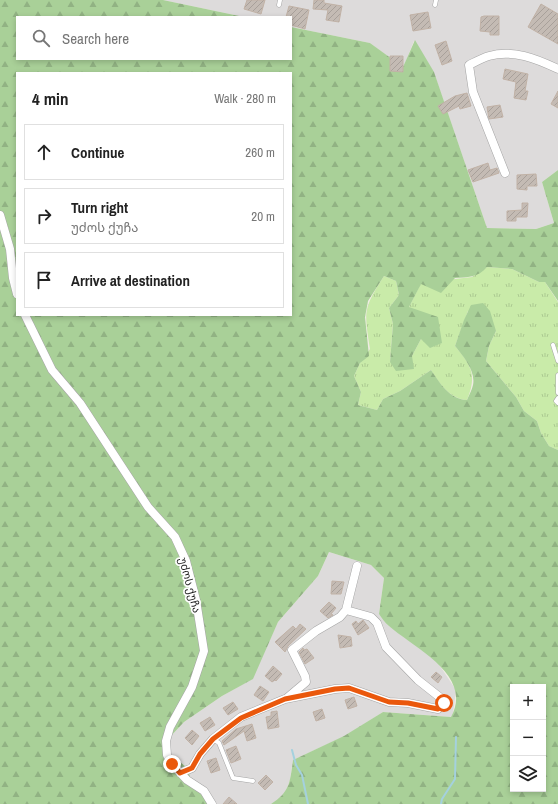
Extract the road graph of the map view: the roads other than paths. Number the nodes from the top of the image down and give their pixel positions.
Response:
1 (558, 69) edge
2 (505, 173) dead end
3 (0, 215) edge
4 (16, 290) edge
5 (25, 316) edge
6 (554, 345) dead end
7 (558, 361) edge
8 (558, 375) edge
9 (558, 393) edge
10 (558, 398) edge
11 (558, 403) edge
12 (357, 566) dead end
13 (346, 610) junction
14 (285, 699) junction
15 (213, 739) junction
16 (180, 773) junction
17 (253, 780) dead end
18 (212, 804) edge

1 - 2 street
3 - 4 street
5 - 16 street, უძოს ქუჩა
6 - 7 lane
8 - 9 lane
10 - 11 lane
12 - 13 street
13 - 14 street
13 - 14 street
14 - 15 street
15 - 16 street
15 - 17 lane
16 - 18 street, უძოს ქუჩა

